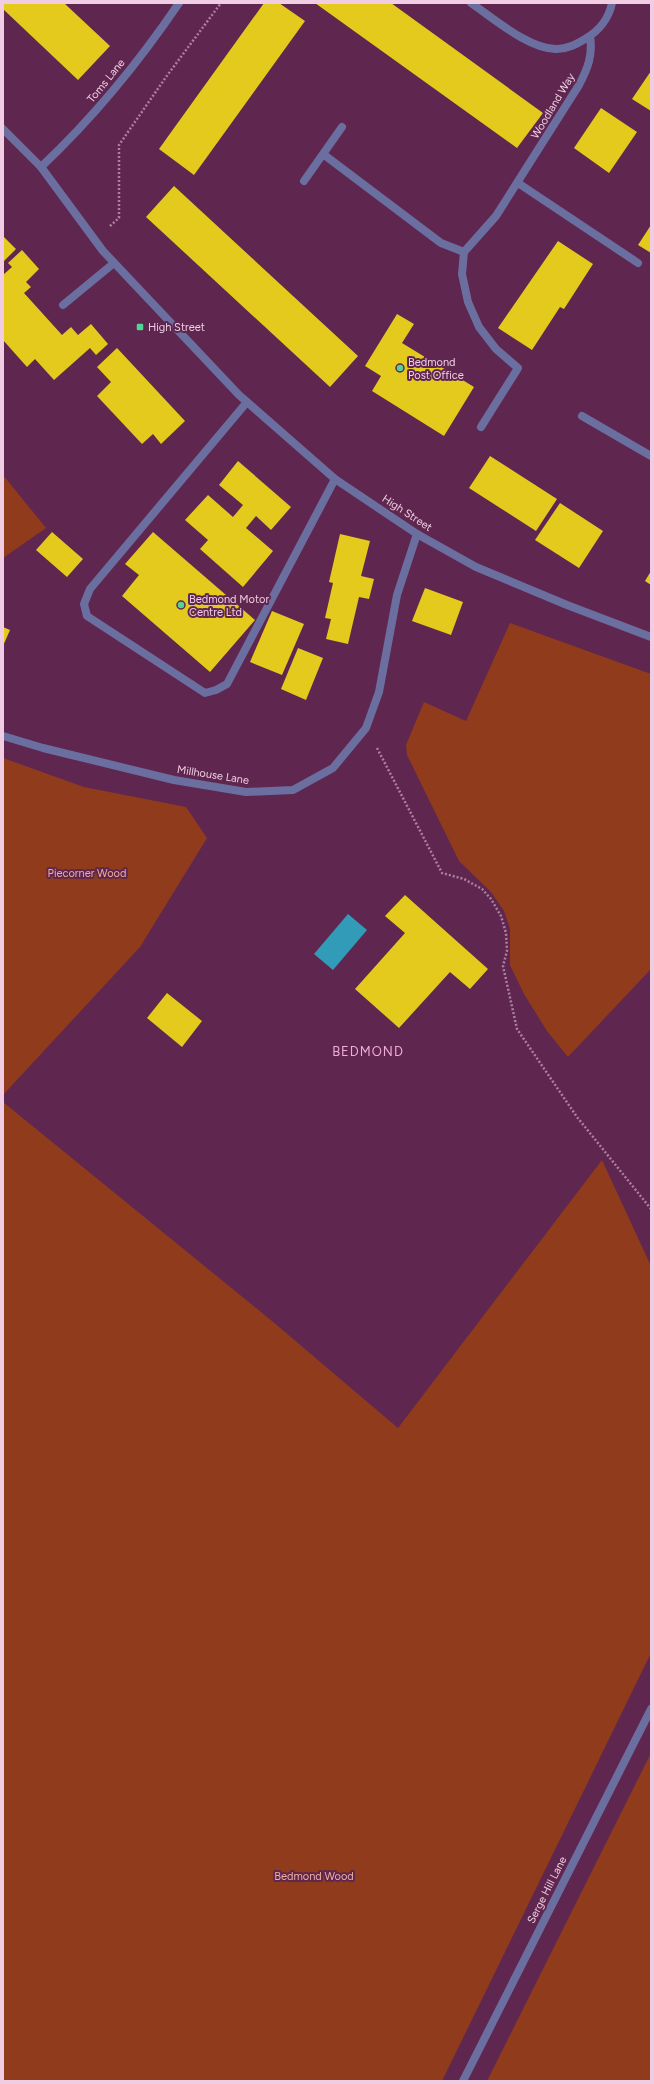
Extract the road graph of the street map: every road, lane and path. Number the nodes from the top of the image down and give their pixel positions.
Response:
1 (179, 3) edge
2 (221, 3) edge
3 (471, 3) edge
4 (612, 3) edge
5 (590, 36) junction
6 (342, 127) dead end
7 (3, 128) edge
8 (323, 154) junction
9 (42, 167) junction
10 (304, 181) dead end
11 (518, 183) junction
12 (95, 240) junction
13 (464, 252) junction
14 (114, 263) junction
15 (638, 263) dead end
16 (63, 305) dead end
17 (247, 402) junction
18 (582, 416) dead end
19 (481, 427) dead end
20 (651, 456) edge
21 (335, 479) junction
22 (417, 534) junction
23 (651, 636) edge
24 (366, 728) junction
25 (3, 736) edge
26 (651, 1208) edge
27 (651, 1709) edge
28 (463, 2081) edge

1 - 9 street, Toms Lane
2 - 12 path
3 - 5 street
4 - 5 street
5 - 11 street, Woodland Way
6 - 8 street
7 - 9 street, High Street
8 - 10 street
8 - 13 street
9 - 12 street, High Street
11 - 13 street, Woodland Way
11 - 15 street
12 - 14 street, High Street
13 - 19 street
14 - 16 street
14 - 17 street, High Street
17 - 21 street, High Street
17 - 21 street
18 - 20 street
21 - 22 street, High Street
22 - 23 street, High Street
22 - 24 street, Millhouse Lane
24 - 25 street, Millhouse Lane
24 - 26 path
27 - 28 street, Serge Hill Lane

